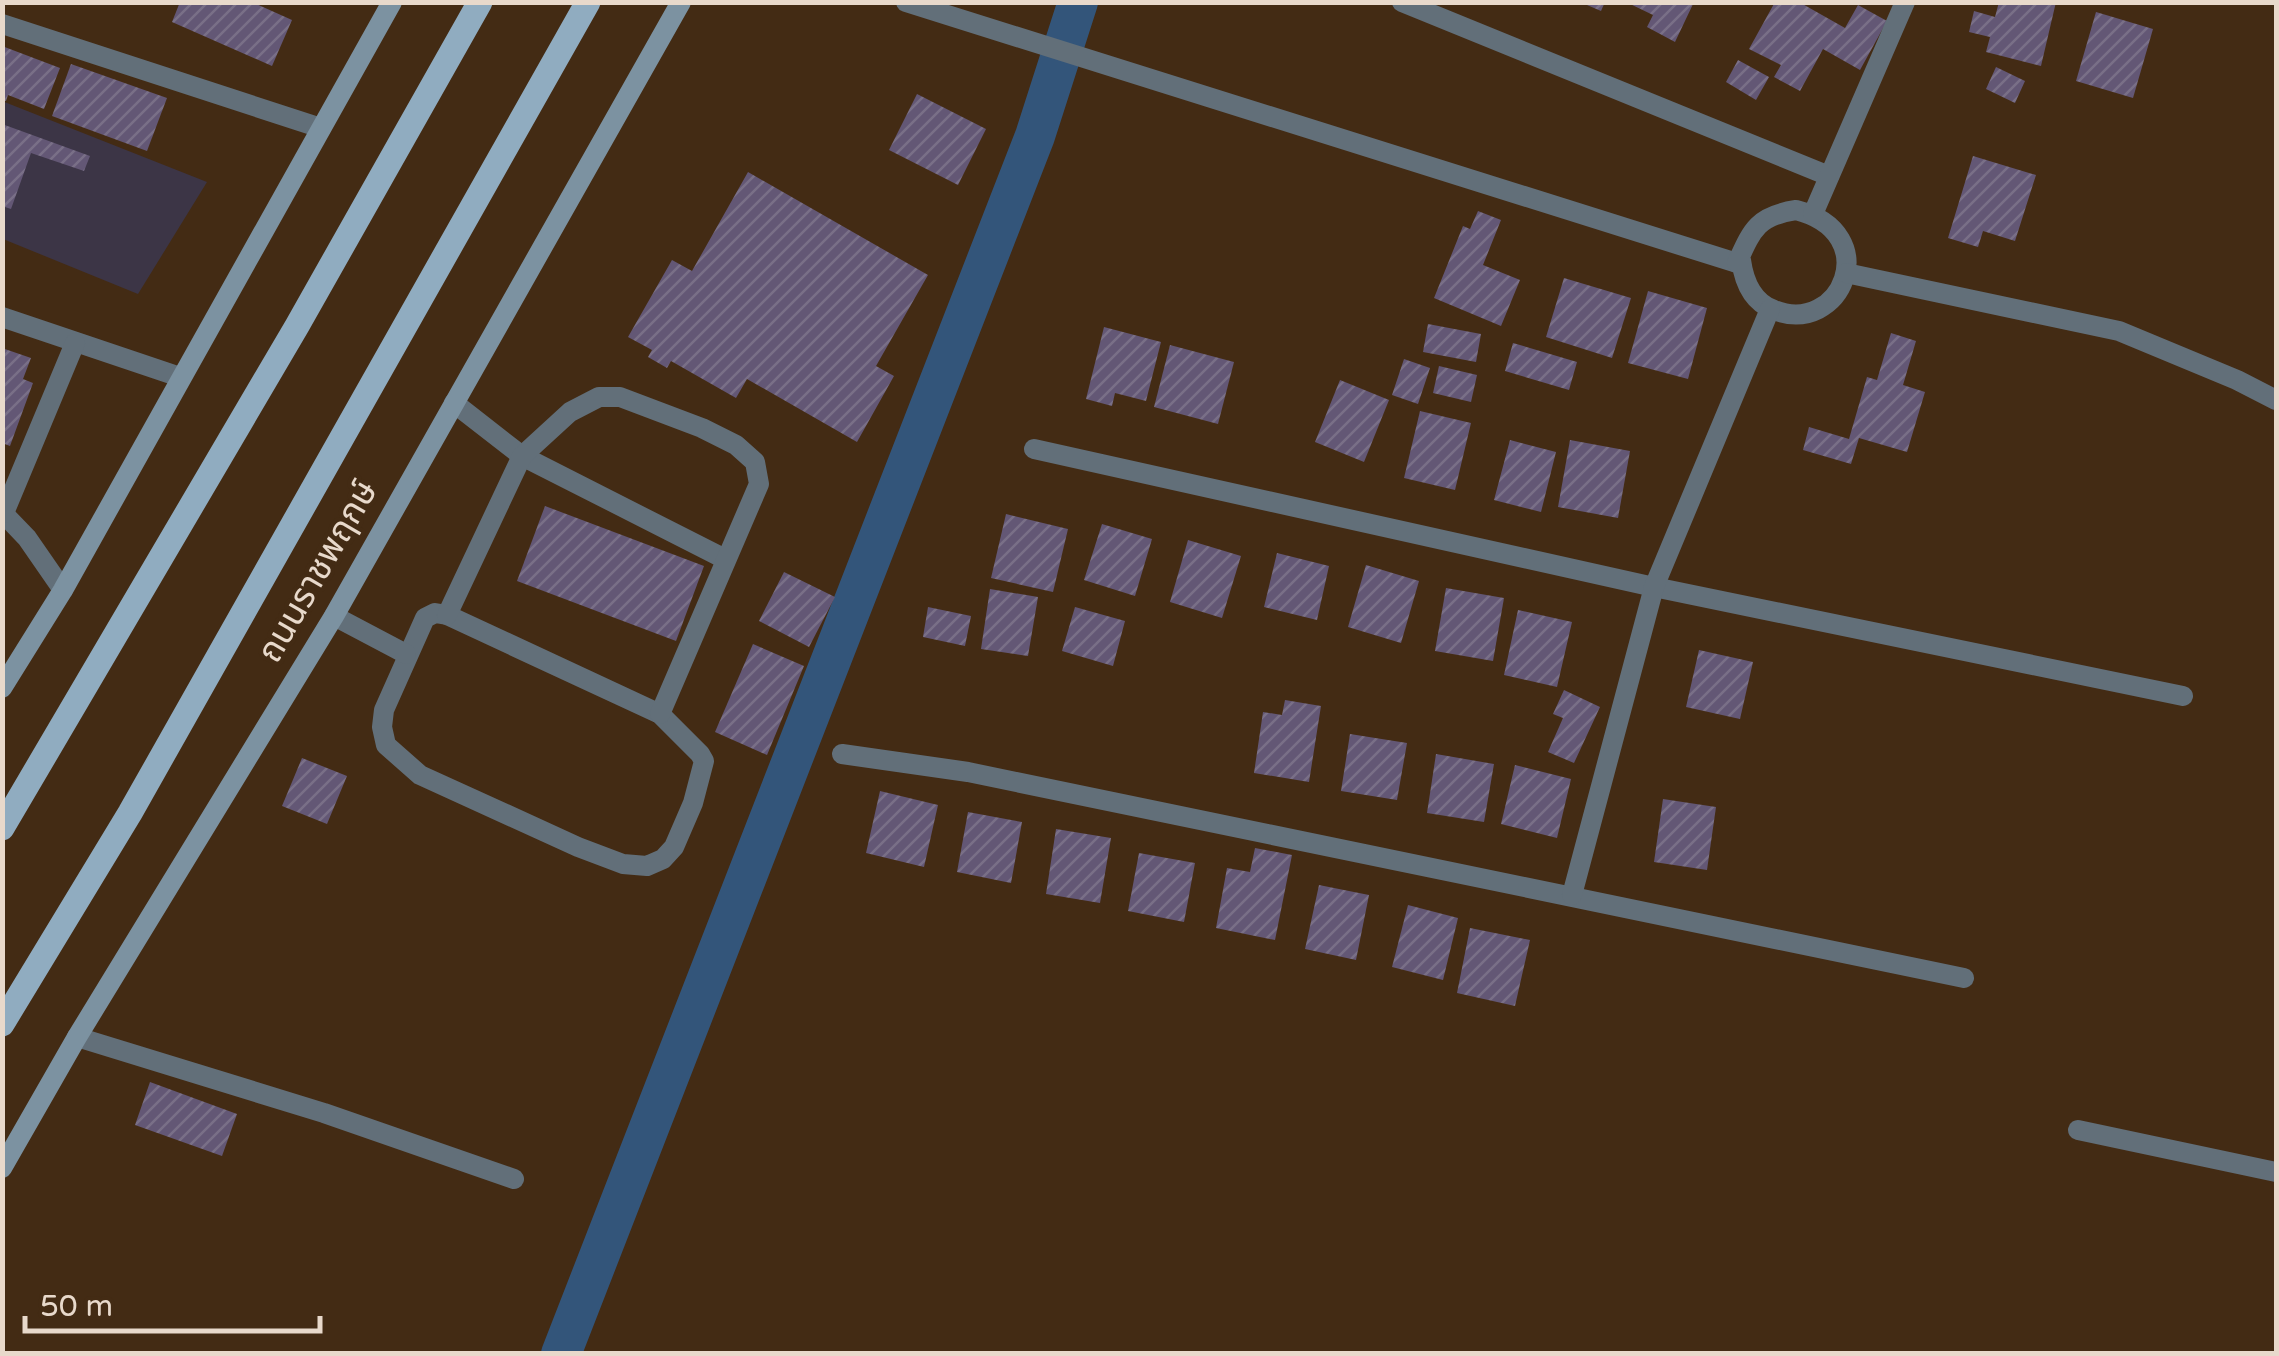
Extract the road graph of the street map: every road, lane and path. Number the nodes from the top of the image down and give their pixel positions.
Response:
1 (392, 2) edge
2 (480, 2) edge
3 (588, 2) edge
4 (681, 2) edge
5 (906, 2) edge
6 (1402, 2) edge
7 (1905, 2) edge
8 (2, 24) edge
9 (322, 128) junction
10 (1829, 176) junction
11 (1813, 214) junction
12 (1737, 263) junction
13 (1846, 274) junction
14 (1770, 309) junction
15 (2, 317) edge
16 (75, 343) junction
17 (180, 377) junction
18 (2276, 400) edge
19 (454, 403) junction
20 (1034, 449) dead end
21 (522, 456) junction
22 (3, 512) edge
23 (726, 559) junction
24 (1654, 587) junction
25 (63, 590) junction
26 (447, 615) junction
27 (334, 616) junction
28 (406, 654) junction
29 (2, 688) edge
30 (2183, 696) dead end
31 (660, 714) junction
32 (842, 754) dead end
33 (2, 828) edge
34 (1572, 895) junction
35 (1964, 978) dead end
36 (2, 1024) edge
37 (77, 1036) junction
38 (2078, 1130) dead end
39 (2, 1168) edge
40 (2276, 1172) edge
41 (514, 1179) dead end

1 - 9 main road
2 - 33 main road
3 - 36 main road, ถนนราชพฤกษ์
4 - 19 main road, ถนนราชพฤกษ์
5 - 12 street
6 - 10 street
7 - 10 street
8 - 9 street
9 - 17 main road
10 - 11 street
11 - 12 street
11 - 13 street
12 - 14 street
13 - 14 street
13 - 18 street
14 - 24 street
15 - 16 street
16 - 17 street
16 - 22 street
17 - 25 main road
19 - 21 street
19 - 27 main road, ถนนราชพฤกษ์
20 - 24 street
21 - 23 street
21 - 23 street
21 - 26 street
22 - 25 street
23 - 31 street
24 - 30 street
24 - 34 street
25 - 29 main road
26 - 28 street
26 - 31 street
27 - 28 street
27 - 37 main road, ถนนราชพฤกษ์
28 - 31 street
32 - 34 street
34 - 35 street
37 - 39 main road, ถนนราชพฤกษ์
37 - 41 street
38 - 40 street

